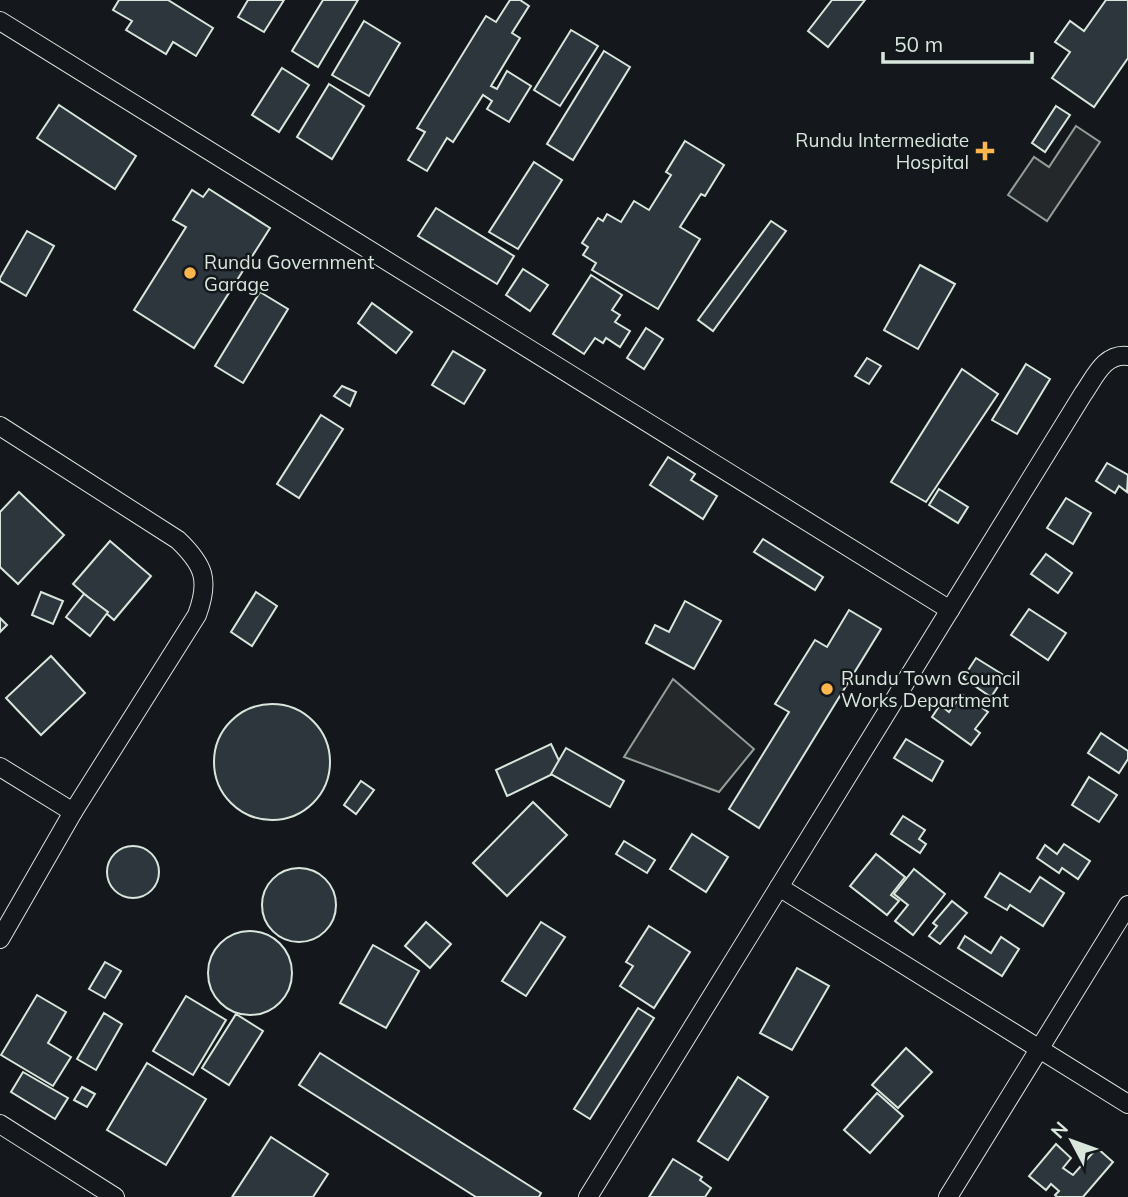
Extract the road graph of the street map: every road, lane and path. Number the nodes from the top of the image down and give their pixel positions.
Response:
1 (0, 21) edge
2 (1128, 356) edge
3 (0, 426) edge
4 (950, 610) junction
5 (0, 767) edge
6 (73, 812) junction
7 (779, 887) junction
8 (1128, 905) edge
9 (0, 939) edge
10 (1039, 1050) junction
11 (1128, 1104) edge
12 (0, 1124) edge
13 (114, 1197) edge
14 (588, 1197) edge
15 (948, 1197) edge

1 - 4 street
2 - 4 street
3 - 6 street
4 - 7 street
5 - 6 street
6 - 9 street
7 - 10 street
7 - 14 street
8 - 10 street
10 - 11 street
10 - 15 street
12 - 13 street

